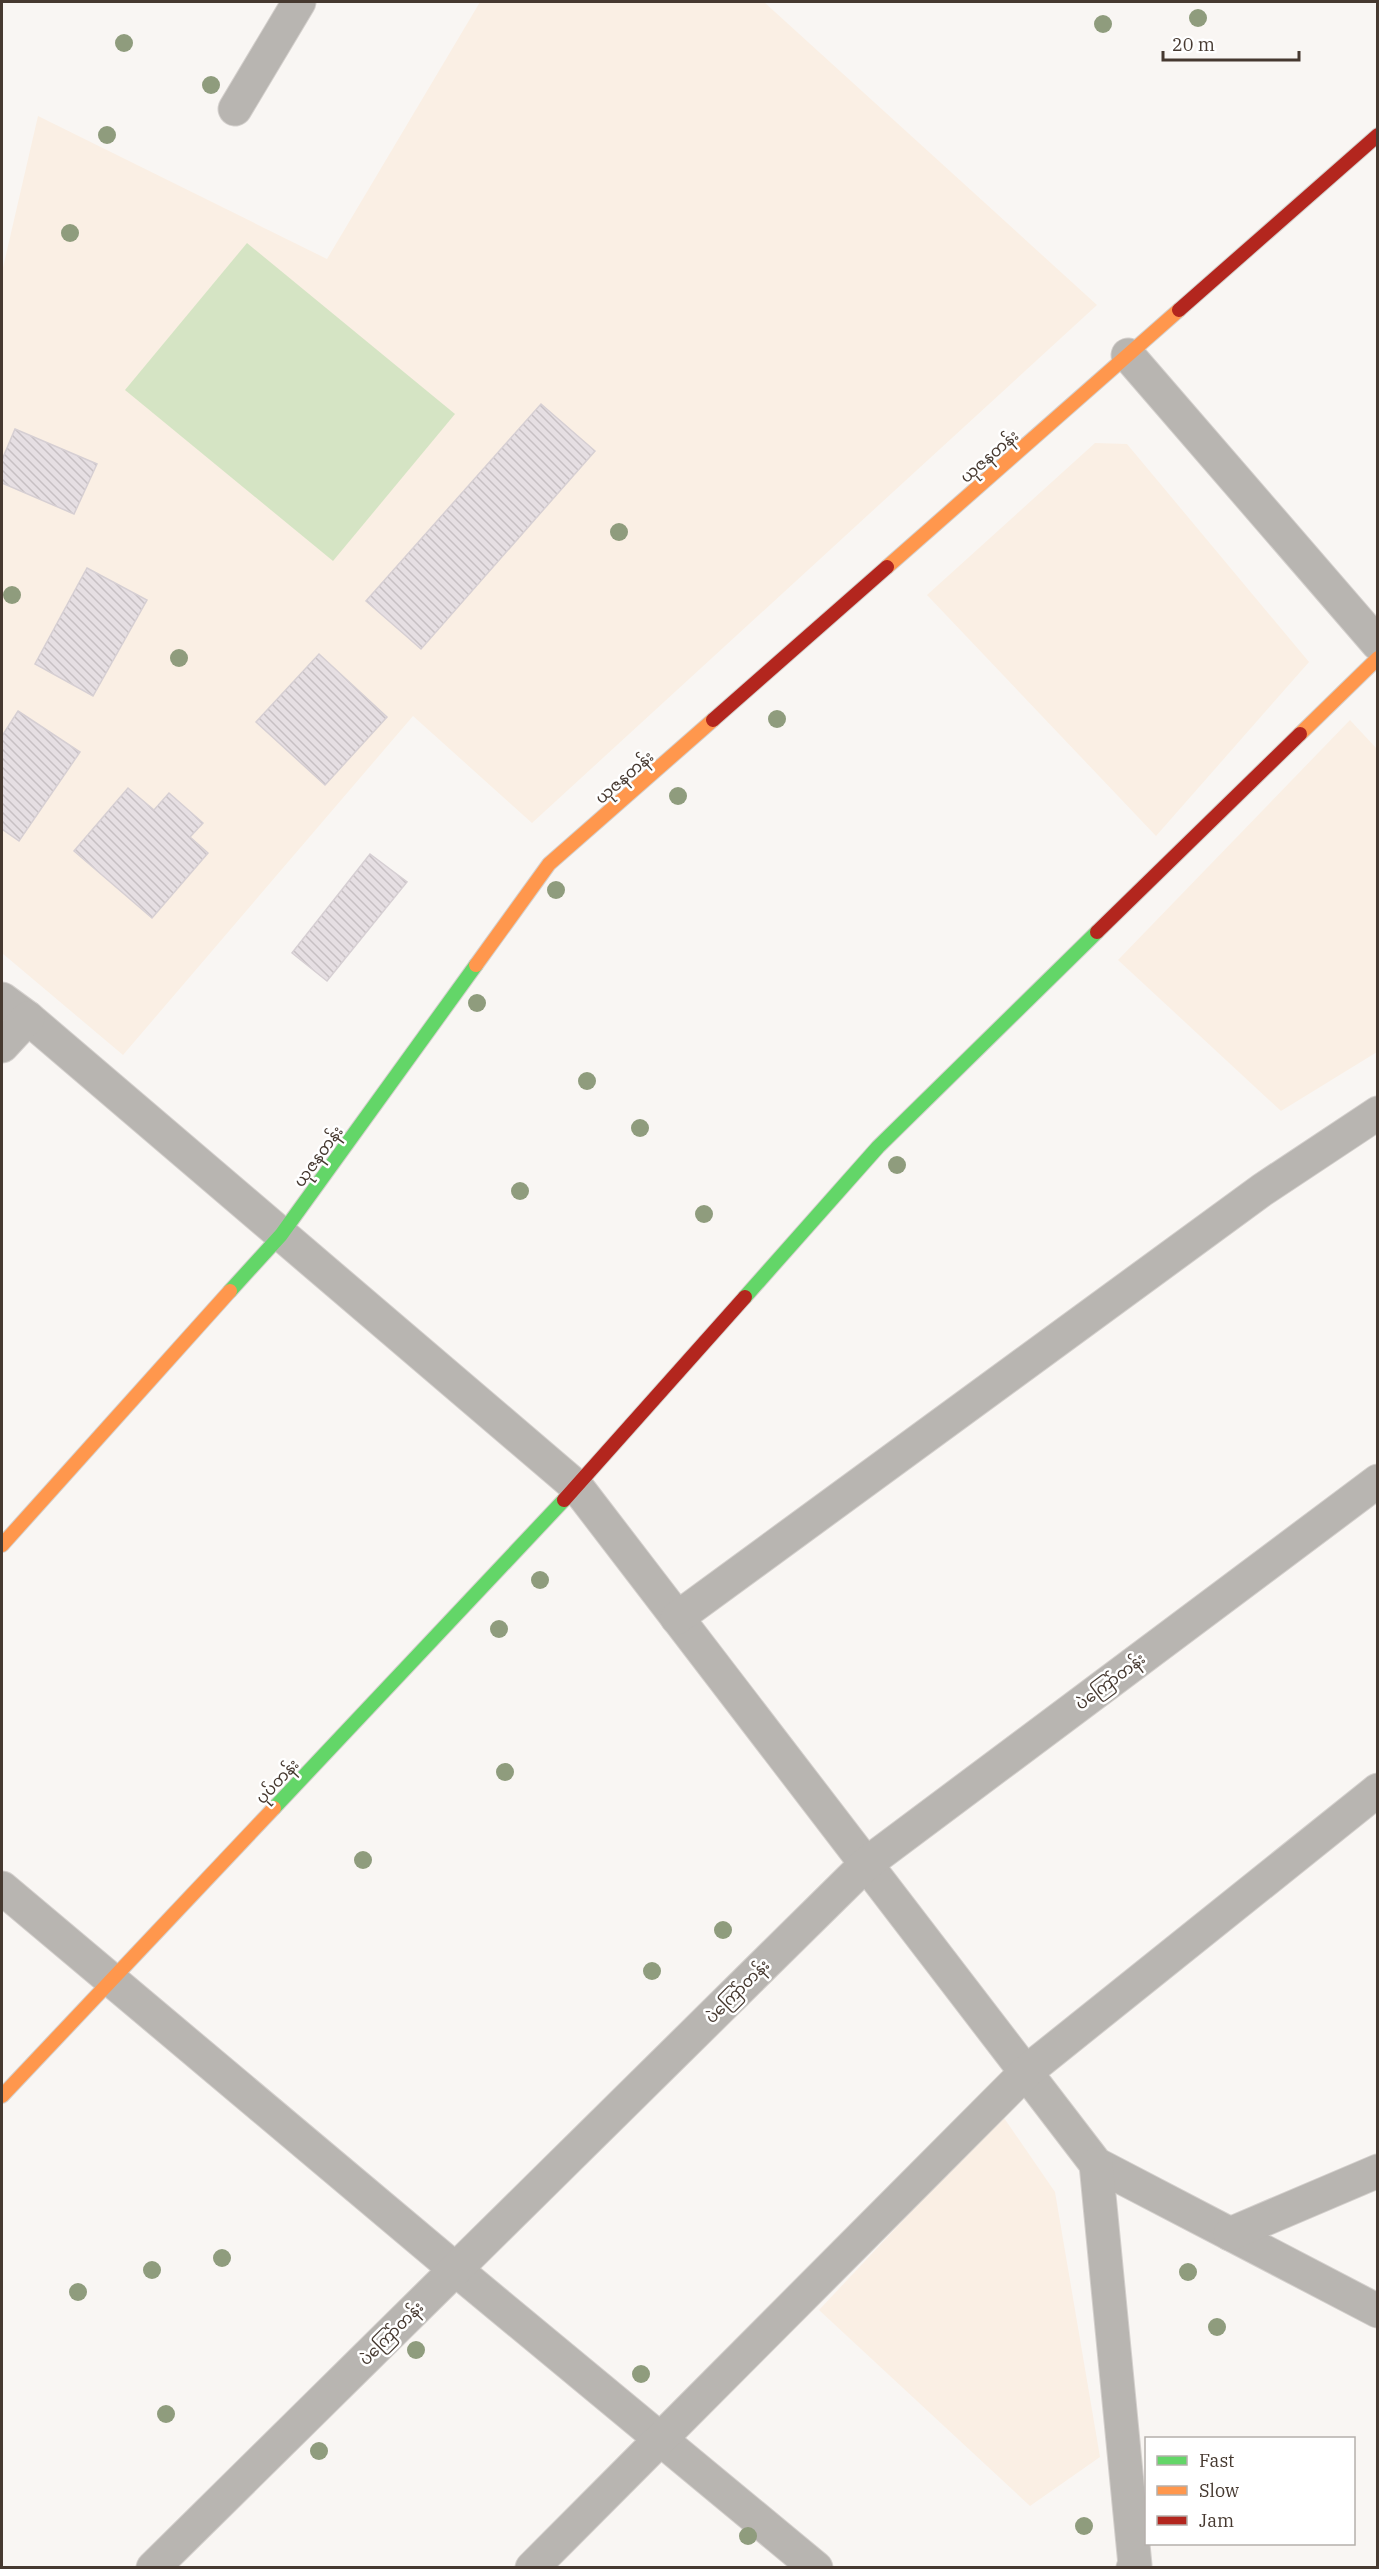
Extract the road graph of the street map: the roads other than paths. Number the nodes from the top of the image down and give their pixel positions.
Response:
1 (298, 2) edge
2 (236, 109) dead end
3 (1377, 135) edge
4 (1128, 355) junction
5 (1377, 644) edge
6 (1377, 658) edge
7 (2, 999) edge
8 (27, 1018) junction
9 (2, 1046) edge
10 (1377, 1113) edge
11 (281, 1235) junction
12 (1377, 1481) edge
13 (577, 1487) junction
14 (2, 1545) edge
15 (677, 1618) junction
16 (1377, 1790) edge
17 (866, 1864) junction
18 (2, 1888) edge
19 (112, 1979) junction
20 (1026, 2072) junction
21 (2, 2096) edge
22 (1096, 2164) junction
23 (1377, 2171) edge
24 (1230, 2234) junction
25 (455, 2269) junction
26 (1377, 2311) edge
27 (660, 2439) junction
28 (153, 2568) edge
29 (532, 2568) edge
30 (816, 2568) edge
31 (1133, 2568) edge

1 - 2 street
3 - 4 street, ယုဇနတန်း
4 - 5 street
4 - 11 street, ယုဇနတန်း
6 - 13 street, ပုပ်တန်း
7 - 8 street
8 - 9 street
8 - 11 street
10 - 15 street
11 - 13 street
11 - 14 street, ယုဇနတန်း
12 - 17 street, ပဲကြော်တန်း
13 - 15 street
13 - 19 street, ပုပ်တန်း
15 - 17 street
16 - 20 street
17 - 20 street
17 - 25 street, ပဲကြော်တန်း
18 - 19 street
19 - 21 street, ပုပ်တန်း
19 - 25 street
20 - 22 street
20 - 27 street
22 - 24 street
22 - 31 street
23 - 24 street
24 - 26 street
25 - 27 street
25 - 28 street, ပဲကြော်တန်း
27 - 29 street
27 - 30 street

